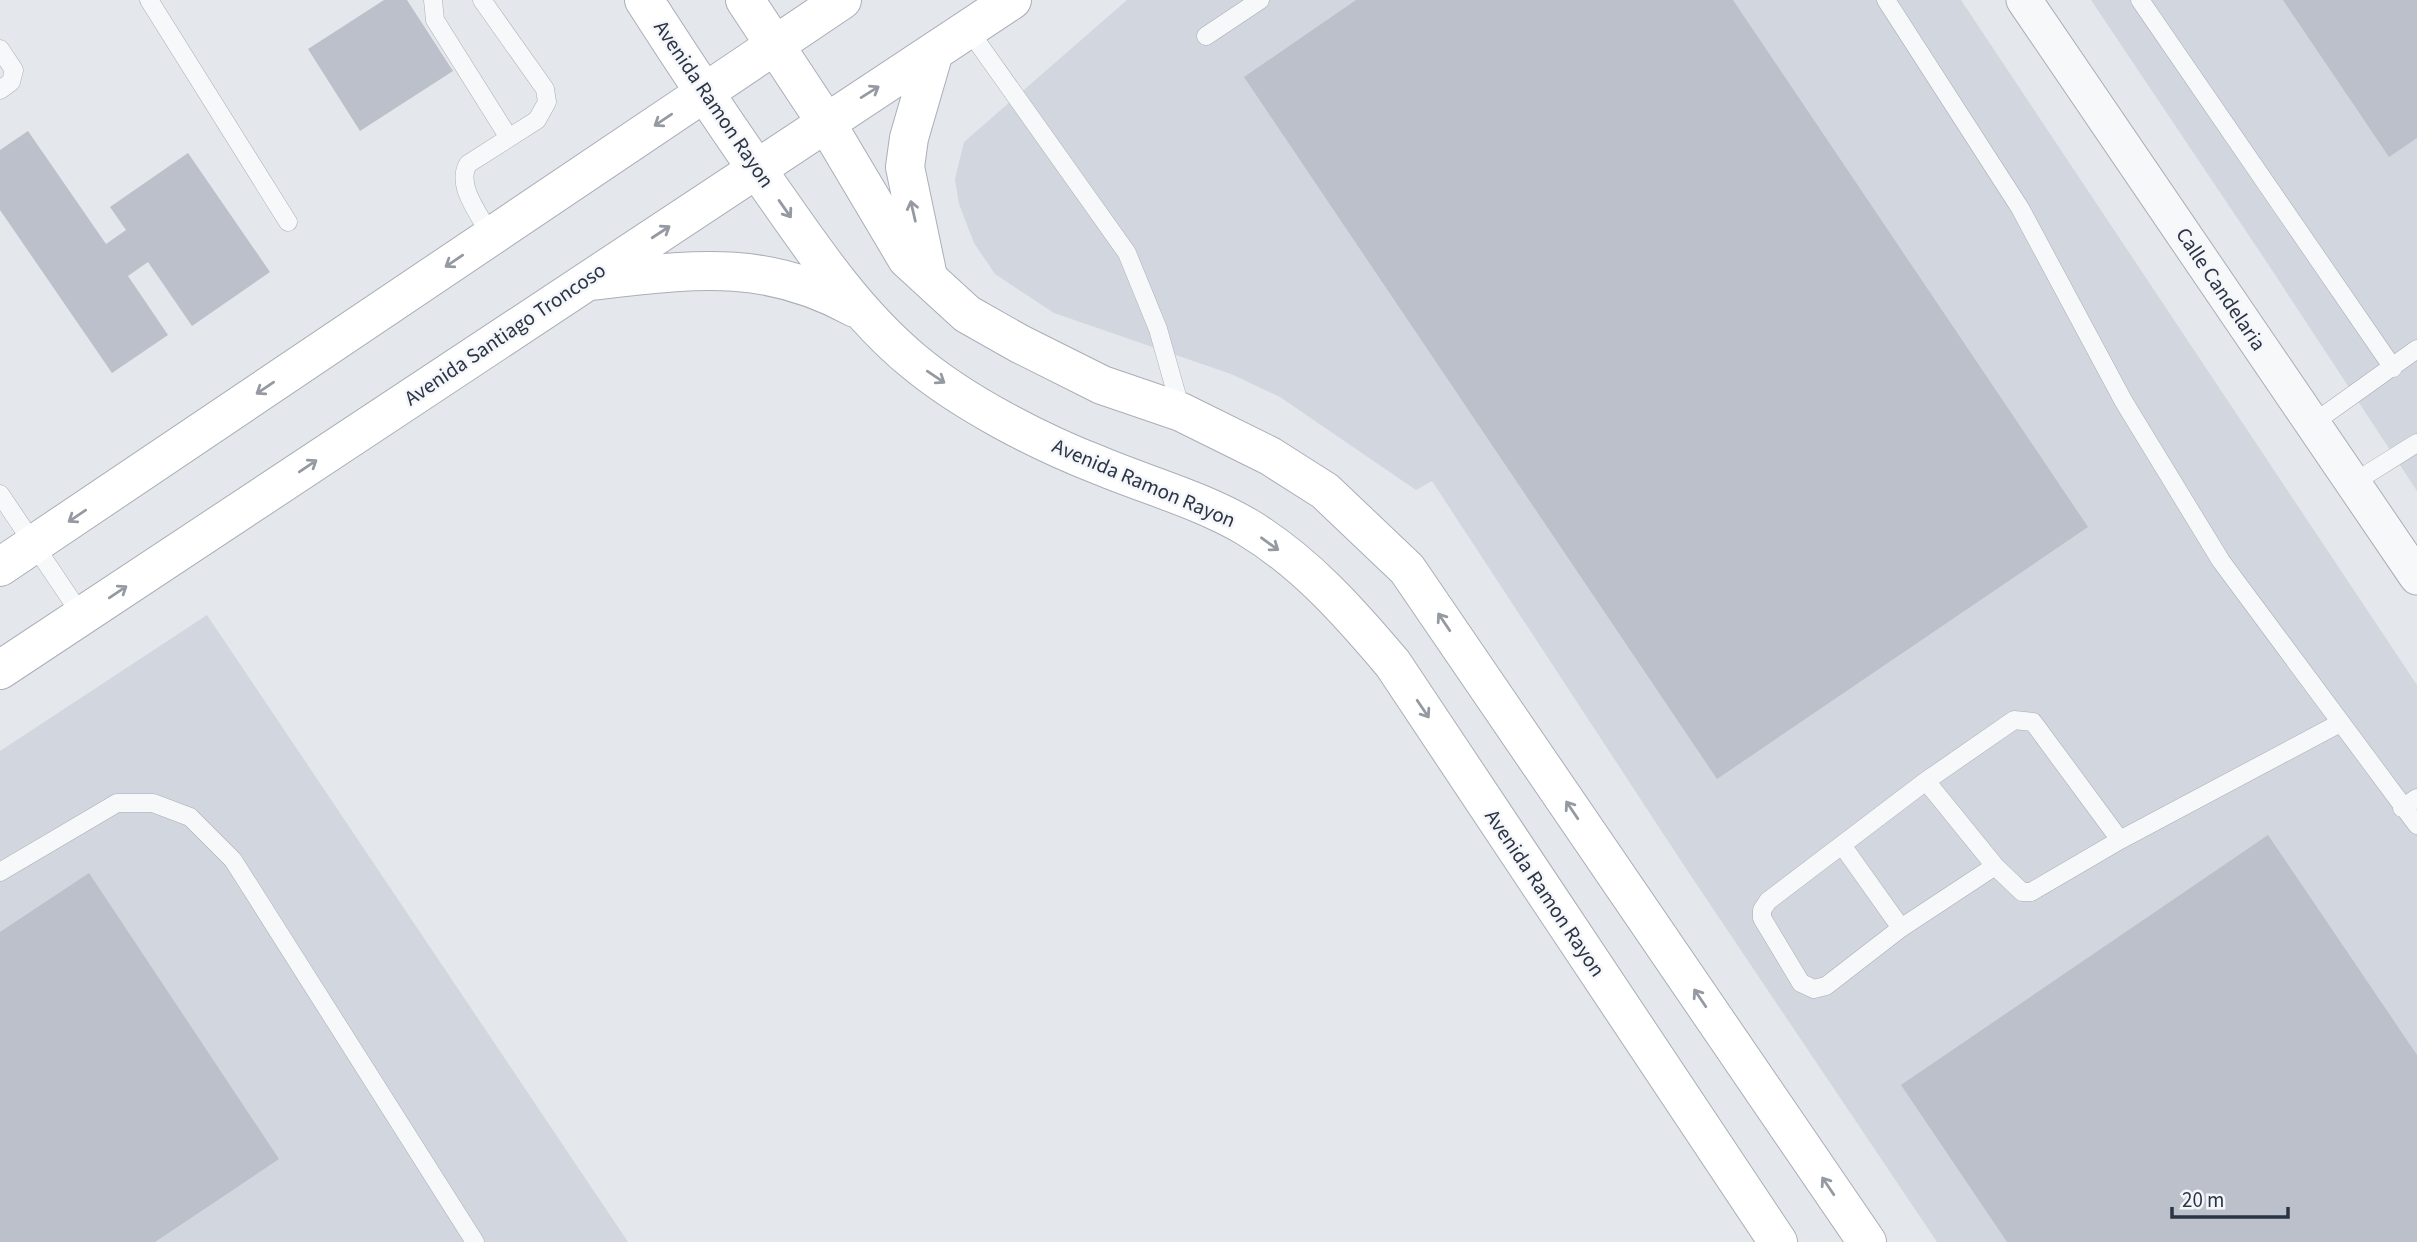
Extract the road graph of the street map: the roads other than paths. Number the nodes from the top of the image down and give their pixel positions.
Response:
1 (149, 0) edge
2 (433, 0) edge
3 (482, 0) edge
4 (644, 0) edge
5 (744, 0) edge
6 (842, 0) edge
7 (1012, 0) edge
8 (1260, 0) edge
9 (1886, 0) edge
10 (2024, 0) edge
11 (2140, 0) edge
12 (968, 29) junction
13 (1206, 36) dead end
14 (774, 47) junction
15 (0, 49) edge
16 (934, 52) junction
17 (0, 90) edge
18 (704, 93) junction
19 (825, 121) junction
20 (509, 138) junction
21 (757, 170) junction
22 (288, 222) dead end
23 (491, 236) junction
24 (928, 278) junction
25 (584, 282) junction
26 (868, 315) junction
27 (2417, 349) edge
28 (2393, 368) junction
29 (1181, 412) junction
30 (2312, 424) junction
31 (2417, 443) edge
32 (2353, 483) junction
33 (0, 494) edge
34 (34, 545) junction
35 (0, 567) edge
36 (2417, 578) edge
37 (82, 616) junction
38 (0, 670) edge
39 (2340, 723) junction
40 (1926, 781) junction
41 (2409, 803) edge
42 (2417, 825) edge
43 (2120, 840) junction
44 (1842, 845) junction
45 (1995, 866) junction
46 (0, 872) edge
47 (1901, 928) junction
48 (475, 1242) edge
49 (1778, 1242) edge
50 (1867, 1242) edge

1 - 22 lane
2 - 20 lane
3 - 20 lane
4 - 18 main road, Avenida Ramon Rayon
5 - 14 main road
6 - 14 main road
7 - 12 main road, Avenida Santiago Troncoso
8 - 13 lane
9 - 39 lane
10 - 30 street, Calle Candelaria
11 - 28 lane
12 - 16 main road, Avenida Santiago Troncoso
12 - 29 lane
14 - 18 main road
14 - 19 main road
15 - 17 lane
19 -> 16 main road, Avenida Santiago Troncoso
24 -> 16 main road
18 - 21 main road, Avenida Ramon Rayon
18 -> 23 main road
19 - 21 main road, Avenida Santiago Troncoso
19 - 24 main road
20 - 23 lane
25 -> 21 main road, Avenida Santiago Troncoso
21 -> 26 main road, Avenida Ramon Rayon
23 -> 34 main road
24 - 29 main road
25 - 26 main road
37 -> 25 main road, Avenida Santiago Troncoso
26 -> 49 main road, Avenida Ramon Rayon
27 - 28 lane
28 - 30 lane
50 -> 29 main road
30 - 32 street, Calle Candelaria
31 - 32 lane
32 - 36 street, Calle Candelaria
33 - 34 lane
34 - 35 main road
34 - 37 lane
37 - 38 main road, Avenida Santiago Troncoso
39 - 41 lane
39 - 43 lane
40 - 43 lane
40 - 44 lane
40 - 45 lane
41 - 42 lane
43 - 45 lane
44 - 47 lane
44 - 47 lane
45 - 47 lane
46 - 48 lane

